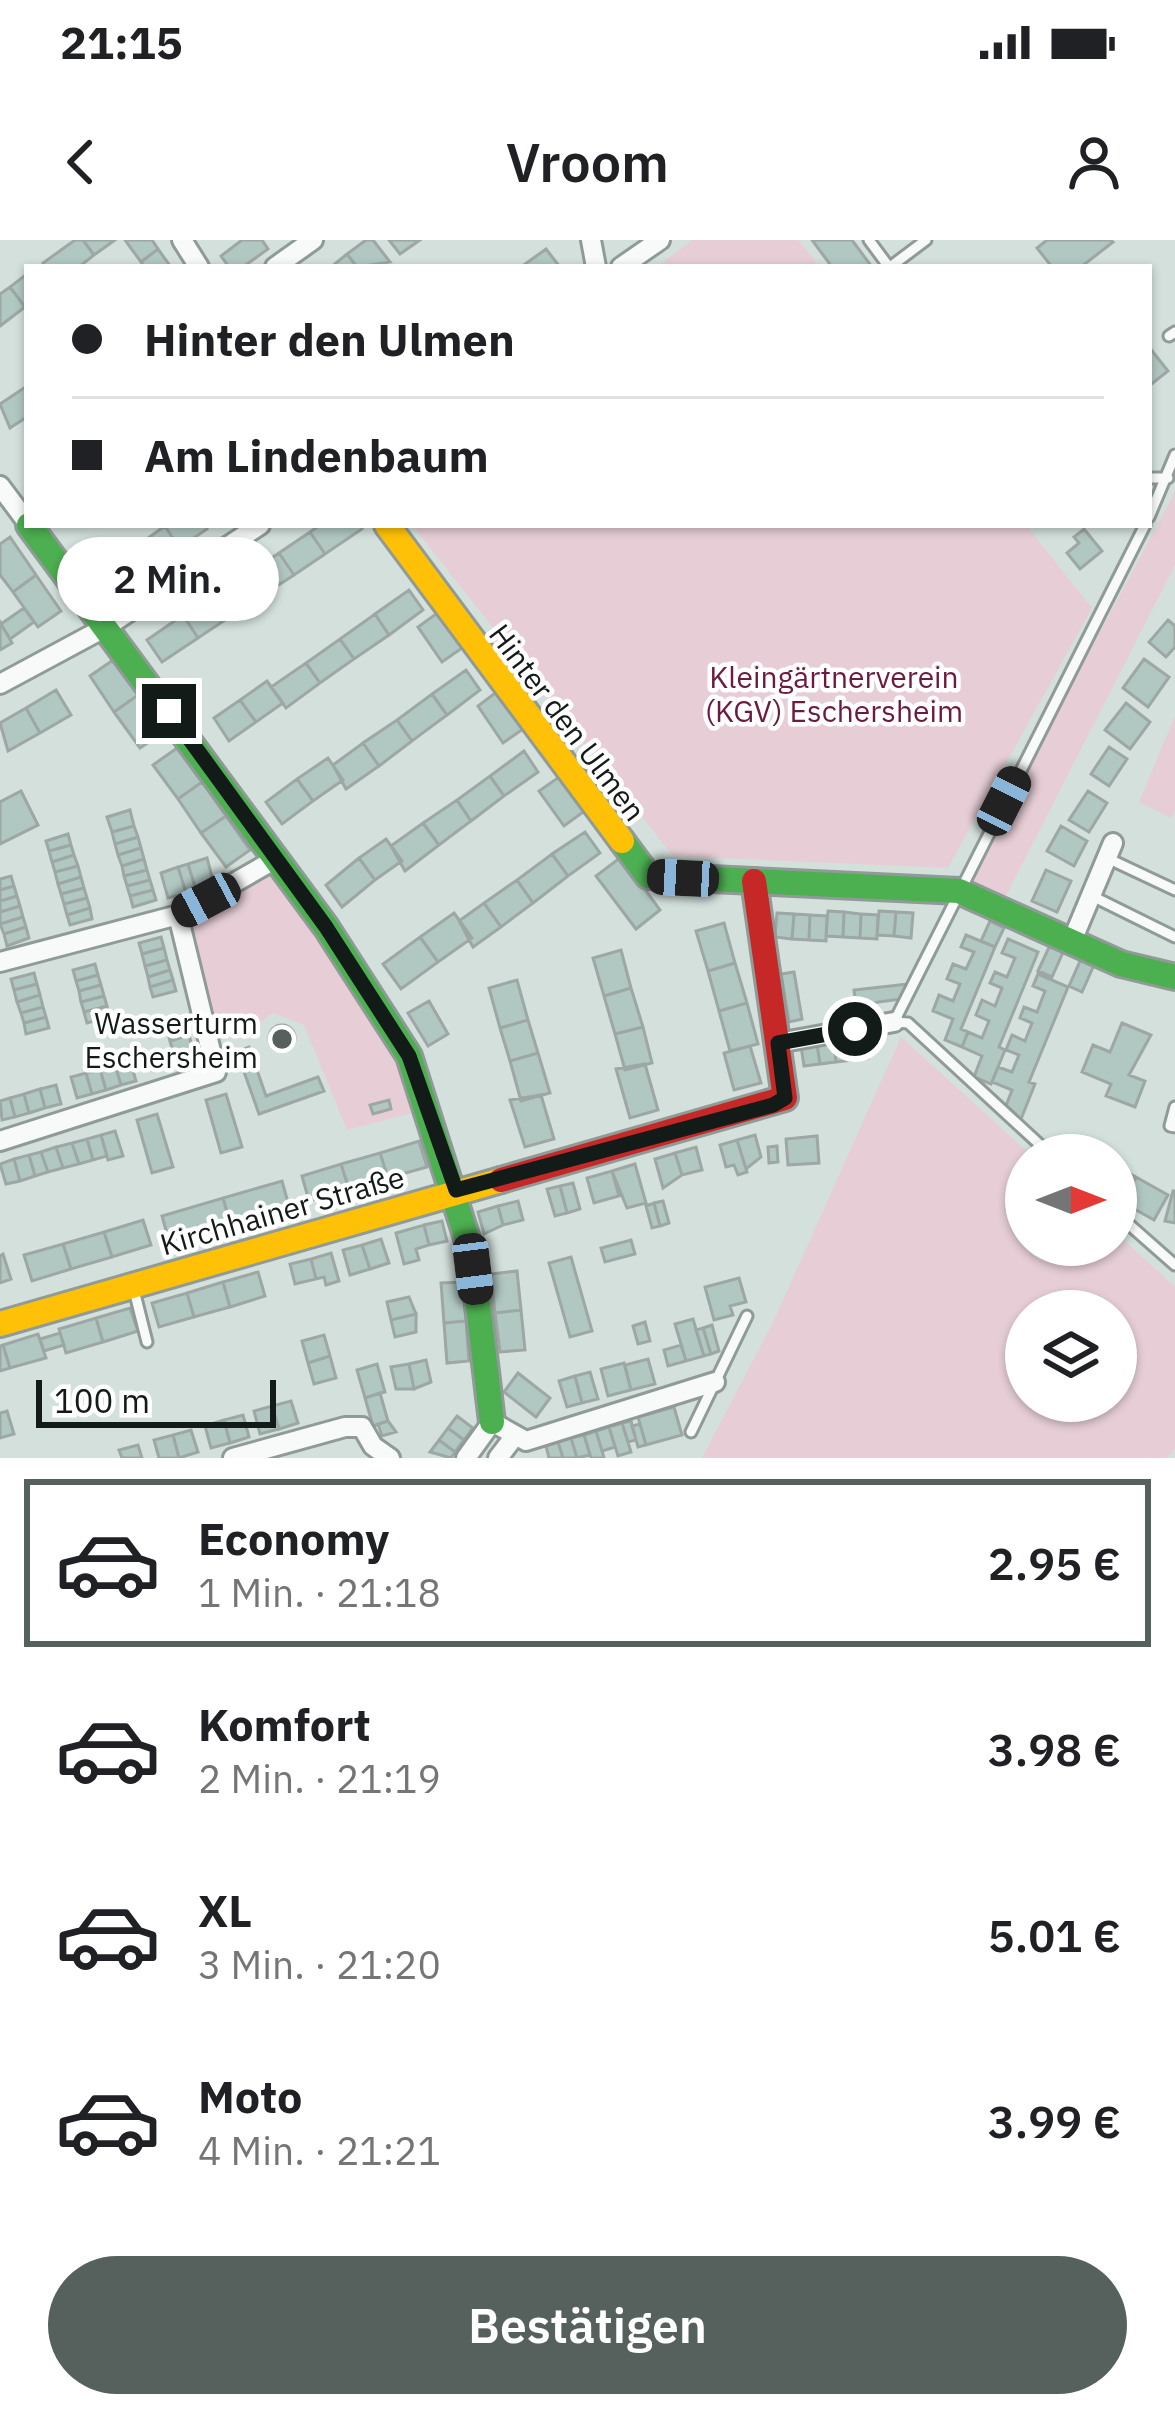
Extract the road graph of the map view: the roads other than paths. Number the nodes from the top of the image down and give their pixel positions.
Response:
1 (313, 240) edge
2 (660, 240) edge
3 (869, 240) edge
4 (926, 240) edge
5 (279, 264) edge
6 (626, 264) edge
7 (888, 264) edge
8 (894, 264) edge
9 (1175, 455) edge
10 (1152, 478) edge
11 (1168, 478) junction
12 (0, 486) edge
13 (1152, 511) edge
14 (24, 519) edge
15 (31, 528) edge
16 (255, 528) edge
17 (389, 528) edge
18 (1143, 528) edge
19 (106, 627) junction
20 (0, 685) edge
21 (1110, 850) joint
22 (274, 860) junction
23 (754, 881) junction
24 (1175, 890) edge
25 (959, 891) junction
26 (1092, 896) junction
27 (178, 915) junction
28 (1175, 938) edge
29 (1072, 941) junction
30 (0, 962) edge
31 (1175, 976) edge
32 (894, 1022) junction
33 (778, 1043) junction
34 (1175, 1107) edge
35 (1175, 1127) edge
36 (1028, 1134) edge
37 (0, 1141) edge
38 (456, 1190) junction
39 (1137, 1232) edge
40 (1175, 1265) edge
41 (133, 1285) junction
42 (747, 1316) dead end
43 (0, 1324) edge
44 (147, 1342) dead end
45 (715, 1382) junction
46 (492, 1422) junction
47 (691, 1432) dead end
48 (514, 1437) junction
49 (232, 1458) edge
50 (390, 1458) edge
51 (466, 1458) edge
52 (498, 1458) edge

1 - 5 street
2 - 6 street
3 - 7 lane
4 - 8 lane
9 - 11 lane
10 - 11 lane
11 - 13 lane
12 - 14 street
15 - 19 street
16 - 19 street
17 - 23 street, Hinter den Ulmen
18 - 25 lane
19 - 20 street
19 - 22 street
21 - 24 lane
21 - 26 street
22 - 27 street
22 - 38 street
23 - 25 street, Hinter den Ulmen
23 - 33 street, Kirchhainer Straße
25 - 29 street, Hinter den Ulmen
25 - 32 lane
26 - 28 lane
26 - 29 street
27 - 30 street
27 - 37 street
29 - 31 street, Hinter den Ulmen
32 - 33 street
32 - 36 lane
33 - 38 street, Kirchhainer Straße
34 - 35 lane
38 - 41 street, Kirchhainer Straße
38 - 46 street
39 - 40 lane
41 - 43 street, Kirchhainer Straße
41 - 44 lane
42 - 45 lane
45 - 47 lane
45 - 48 street
46 - 48 street
46 - 51 street
48 - 52 street
49 - 50 street

